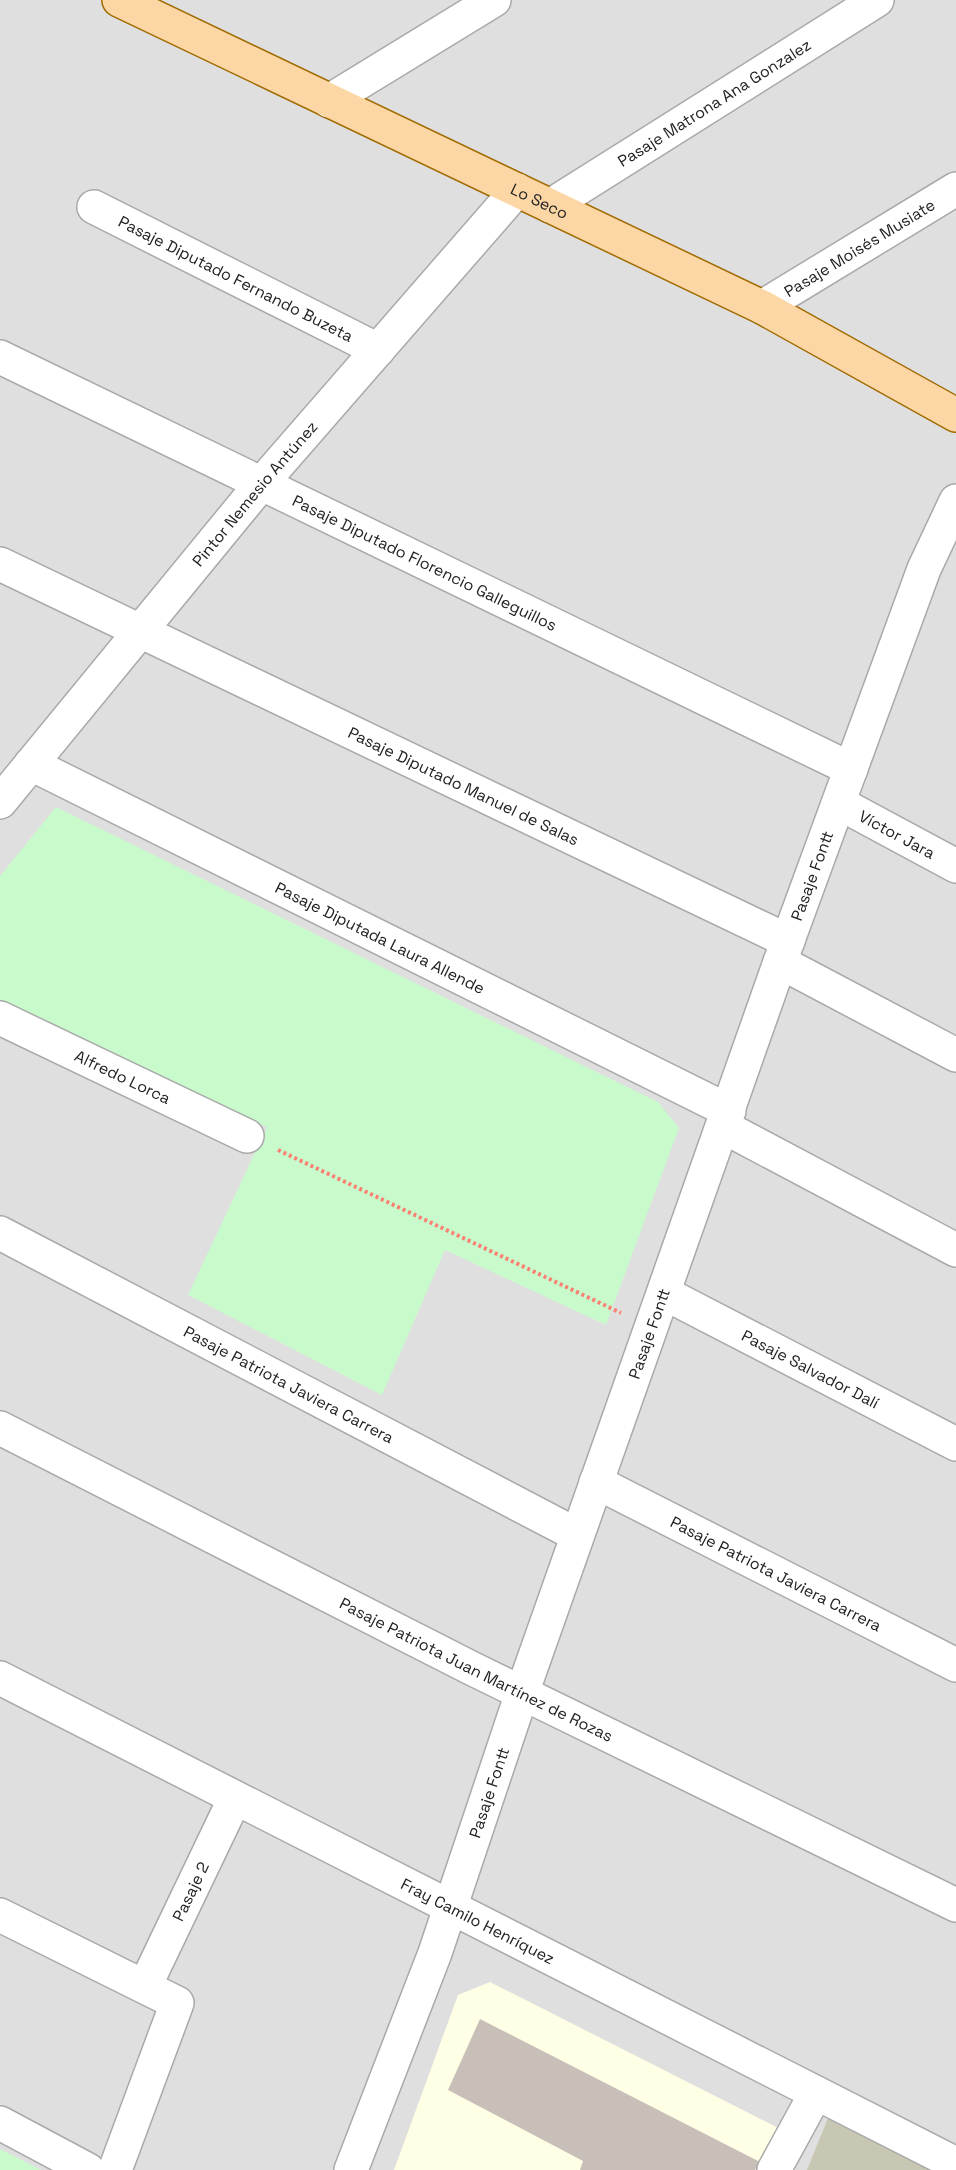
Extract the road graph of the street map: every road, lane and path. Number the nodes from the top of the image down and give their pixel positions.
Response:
1 (119, 0) edge
2 (494, 0) edge
3 (877, 0) edge
4 (329, 101) junction
5 (956, 189) edge
6 (517, 190) junction
7 (550, 206) junction
8 (94, 207) dead end
9 (762, 307) junction
10 (378, 350) junction
11 (0, 357) edge
12 (956, 415) edge
13 (261, 484) junction
14 (956, 501) edge
15 (0, 564) edge
16 (140, 632) junction
17 (31, 764) junction
18 (851, 769) junction
19 (0, 802) edge
20 (839, 803) junction
21 (956, 866) edge
22 (784, 951) junction
23 (0, 1018) edge
24 (956, 1055) edge
25 (726, 1119) junction
26 (247, 1136) joint
27 (0, 1233) edge
28 (956, 1250) edge
29 (664, 1293) junction
30 (652, 1327) junction
31 (0, 1428) edge
32 (956, 1444) edge
33 (596, 1482) junction
34 (577, 1535) junction
35 (956, 1665) edge
36 (0, 1678) edge
37 (522, 1694) junction
38 (235, 1798) junction
39 (956, 1905) edge
40 (451, 1908) junction
41 (0, 1915) edge
42 (145, 1986) junction
43 (816, 2093) junction
44 (0, 2123) edge
45 (956, 2164) edge
46 (88, 2170) edge
47 (115, 2170) edge
48 (351, 2170) edge
49 (774, 2170) edge

1 - 4 main road, Lo Seco
2 - 4 street
3 - 7 street, Pasaje Matrona Ana Gonzalez
4 - 6 main road, Lo Seco
5 - 9 street, Pasaje Moisés Musiate
6 - 7 main road, Lo Seco
6 - 10 street, Pintor Nemesio Antúnez
7 - 9 main road, Lo Seco
8 - 10 street, Pasaje Diputado Fernando Buzeta
9 - 12 main road, Lo Seco
10 - 13 street, Pintor Nemesio Antúnez
11 - 13 street, Pasaje Diputado Florencio Galleguillos
13 - 16 street, Pintor Nemesio Antúnez
13 - 18 street, Pasaje Diputado Florencio Galleguillos
14 - 18 street, Pasaje Fontt
15 - 16 street, Pasaje Diputado Manuel de Salas
16 - 17 street, Pintor Nemesio Antúnez
16 - 22 street, Pasaje Diputado Manuel de Salas
17 - 19 street, Pintor Nemesio Antúnez
17 - 25 street, Pasaje Diputada Laura Allende
18 - 20 street, Pasaje Fontt
20 - 21 street, Víctor Jara
20 - 22 street, Pasaje Fontt
22 - 24 street, Pasaje Diputado Manuel de Salas
22 - 25 street, Pasaje Fontt
23 - 26 street, Alfredo Lorca
25 - 28 street, Pasaje Diputada Laura Allende
25 - 29 street, Pasaje Fontt
26 - 30 path
27 - 34 street, Pasaje Patriota Javiera Carrera
29 - 30 street, Pasaje Fontt
29 - 32 street, Pasaje Salvador Dalí
30 - 33 street, Pasaje Fontt
31 - 37 street, Pasaje Patriota Juan Martínez de Rozas
33 - 34 street, Pasaje Fontt
33 - 35 street, Pasaje Patriota Javiera Carrera
34 - 37 street, Pasaje Fontt
36 - 38 street, Fray Camilo Henríquez
37 - 39 street, Pasaje Patriota Juan Martínez de Rozas
37 - 40 street, Pasaje Fontt
38 - 40 street, Fray Camilo Henríquez
38 - 42 street, Pasaje 2
40 - 43 street, Fray Camilo Henríquez
40 - 48 street, Pasaje Fontt
41 - 42 street
42 - 47 street
43 - 45 street, Fray Camilo Henríquez
43 - 49 street
44 - 46 street

